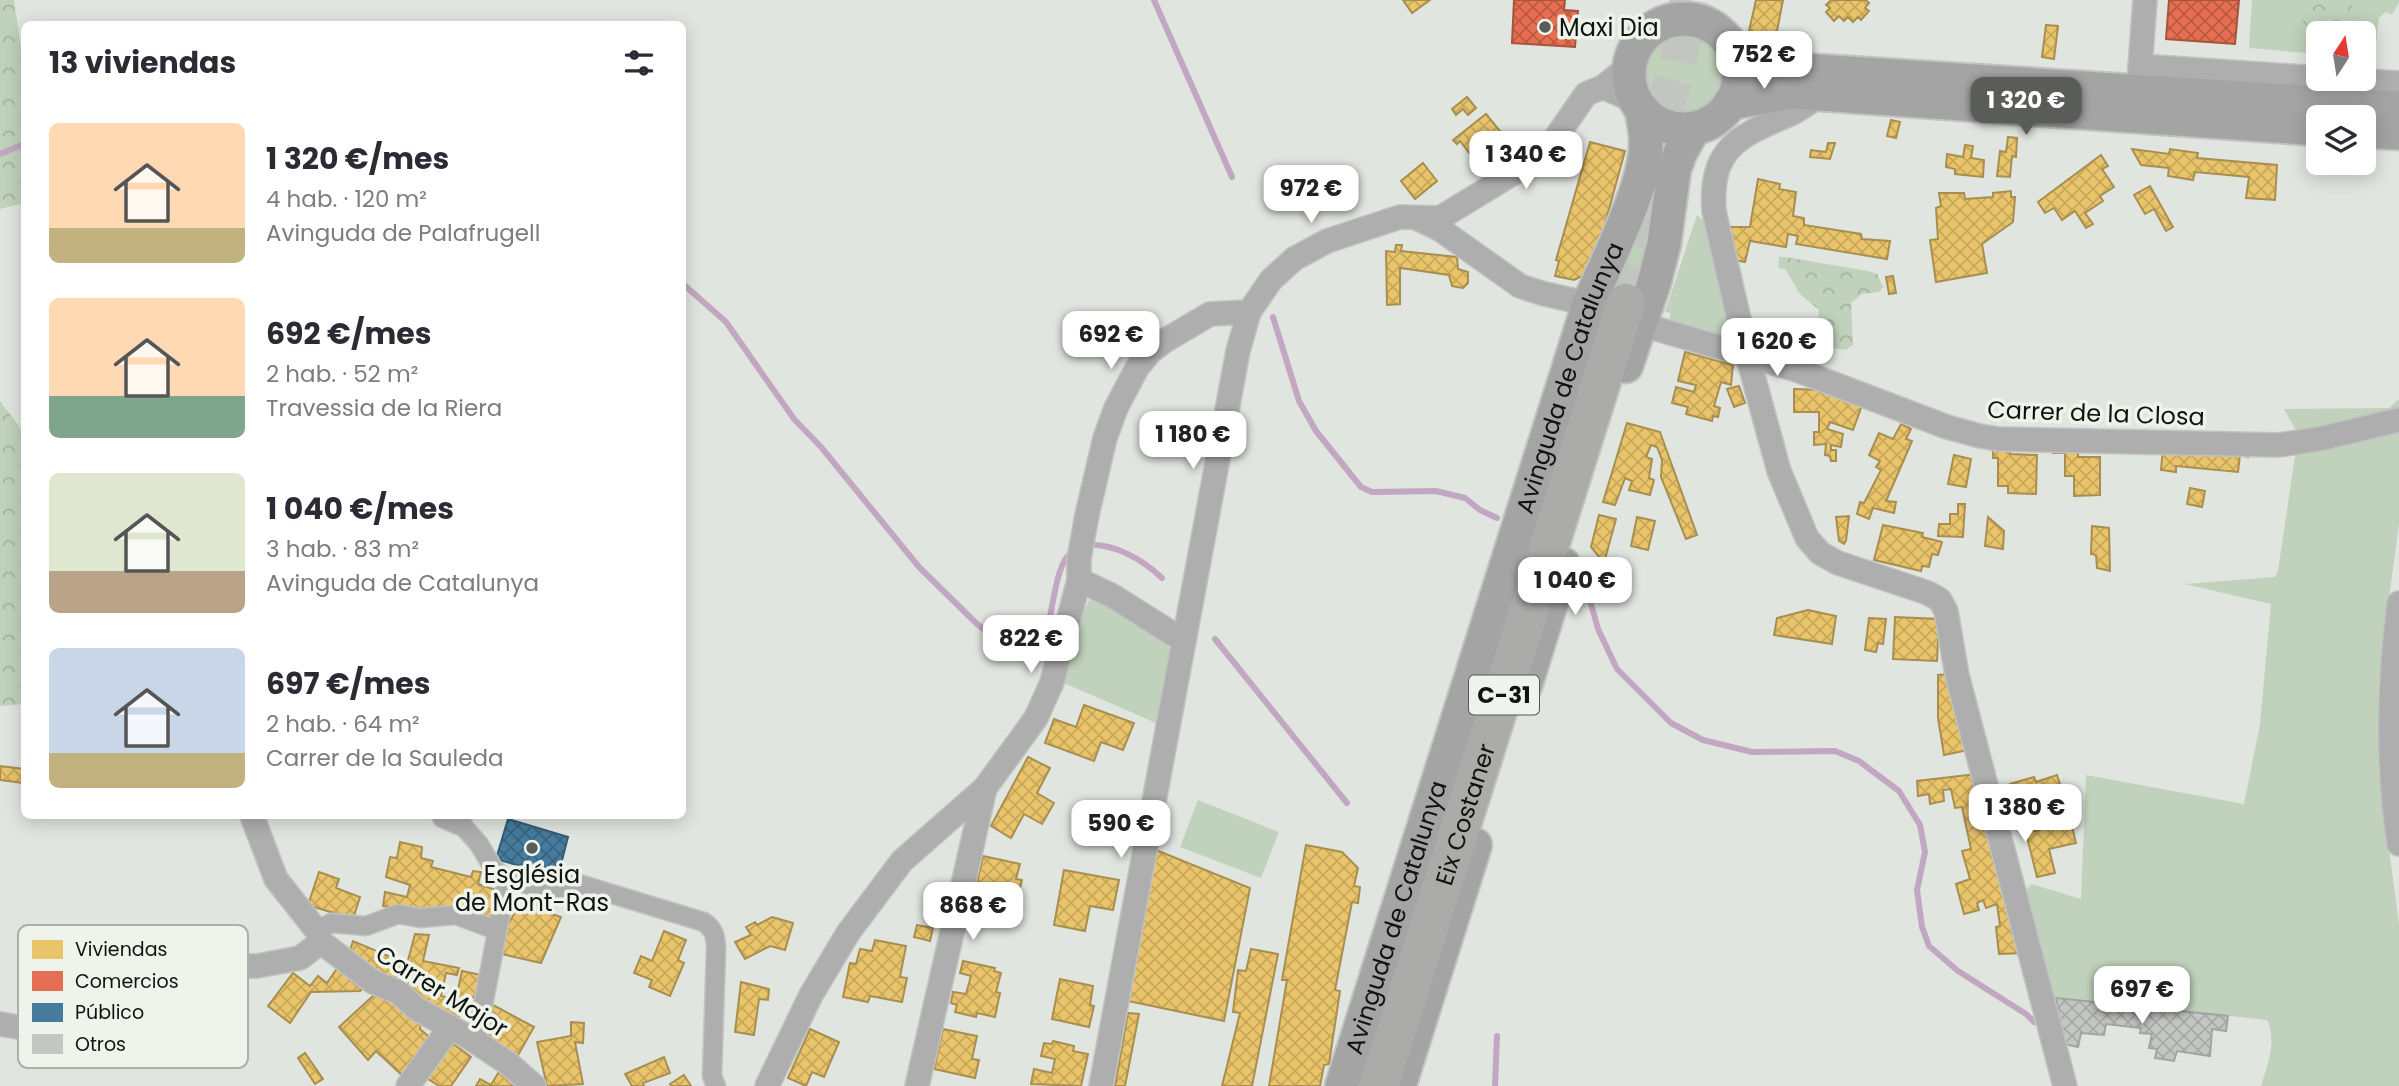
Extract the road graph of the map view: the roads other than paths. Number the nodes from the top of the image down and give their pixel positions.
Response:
1 (1721, 0) edge
2 (2145, 0) edge
3 (1677, 11) edge
4 (1732, 52) junction
5 (1629, 66) junction
6 (2306, 78) edge
7 (2139, 79) junction
8 (2376, 82) edge
9 (2399, 83) edge
10 (1603, 87) junction
11 (1824, 95) junction
12 (1730, 103) junction
13 (1639, 106) junction
14 (2399, 108) edge
15 (1694, 128) junction
16 (2306, 128) edge
17 (2376, 132) edge
18 (2399, 133) edge
19 (1418, 218) junction
20 (1615, 309) junction
21 (1249, 312) junction
22 (1747, 354) junction
23 (2399, 420) edge
24 (1079, 570) junction
25 (2399, 603) edge
26 (1184, 641) junction
27 (985, 788) junction
28 (951, 816) junction
29 (253, 819) edge
30 (452, 819) edge
31 (974, 839) junction
32 (2399, 844) edge
33 (506, 880) junction
34 (496, 930) junction
35 (319, 937) junction
36 (248, 966) edge
37 (0, 1024) edge
38 (18, 1027) edge
39 (450, 1027) junction
40 (476, 1042) junction
41 (408, 1086) edge
42 (534, 1086) edge
43 (716, 1086) edge
44 (767, 1086) edge
45 (917, 1086) edge
46 (1101, 1086) edge
47 (1342, 1086) edge
48 (1359, 1086) edge
49 (1379, 1086) edge
50 (1399, 1086) edge
51 (2065, 1086) edge

1 - 4 main road
2 - 7 street
3 - 4 main road
3 - 5 main road
4 - 7 main road
4 - 12 main road
5 - 10 street
5 - 13 main road
6 - 7 street
7 - 14 main road
8 - 9 street
10 - 13 street
10 - 19 street
11 - 12 main road
11 - 16 main road
11 - 22 street
12 - 15 main road
13 - 15 main road
13 - 20 main road, Avinguda de Catalunya
15 - 20 main road, Avinguda de Catalunya
17 - 18 main road
19 - 20 street, Carrer de la Closa
19 - 21 street
20 - 22 street, Carrer de la Closa
20 - 47 main road, Avinguda de Catalunya
20 - 48 highway, Eix Costaner / C-31
20 - 49 highway, Eix Costaner / C-31
20 - 50 main road, Avinguda de Catalunya
21 - 24 street
21 - 26 street
22 - 23 street, Carrer de la Closa
22 - 51 street
24 - 26 street
24 - 27 street
25 - 32 street
26 - 46 street
27 - 28 street
27 - 31 street
28 - 31 street
28 - 44 street
29 - 35 street, Carrer Major
30 - 33 street
31 - 45 street
33 - 34 street
33 - 43 street
34 - 35 street
34 - 40 street
35 - 36 street
35 - 39 street, Carrer Major
37 - 38 street
39 - 40 street, Carrer Major
39 - 41 street
40 - 42 street, Carrer Major

